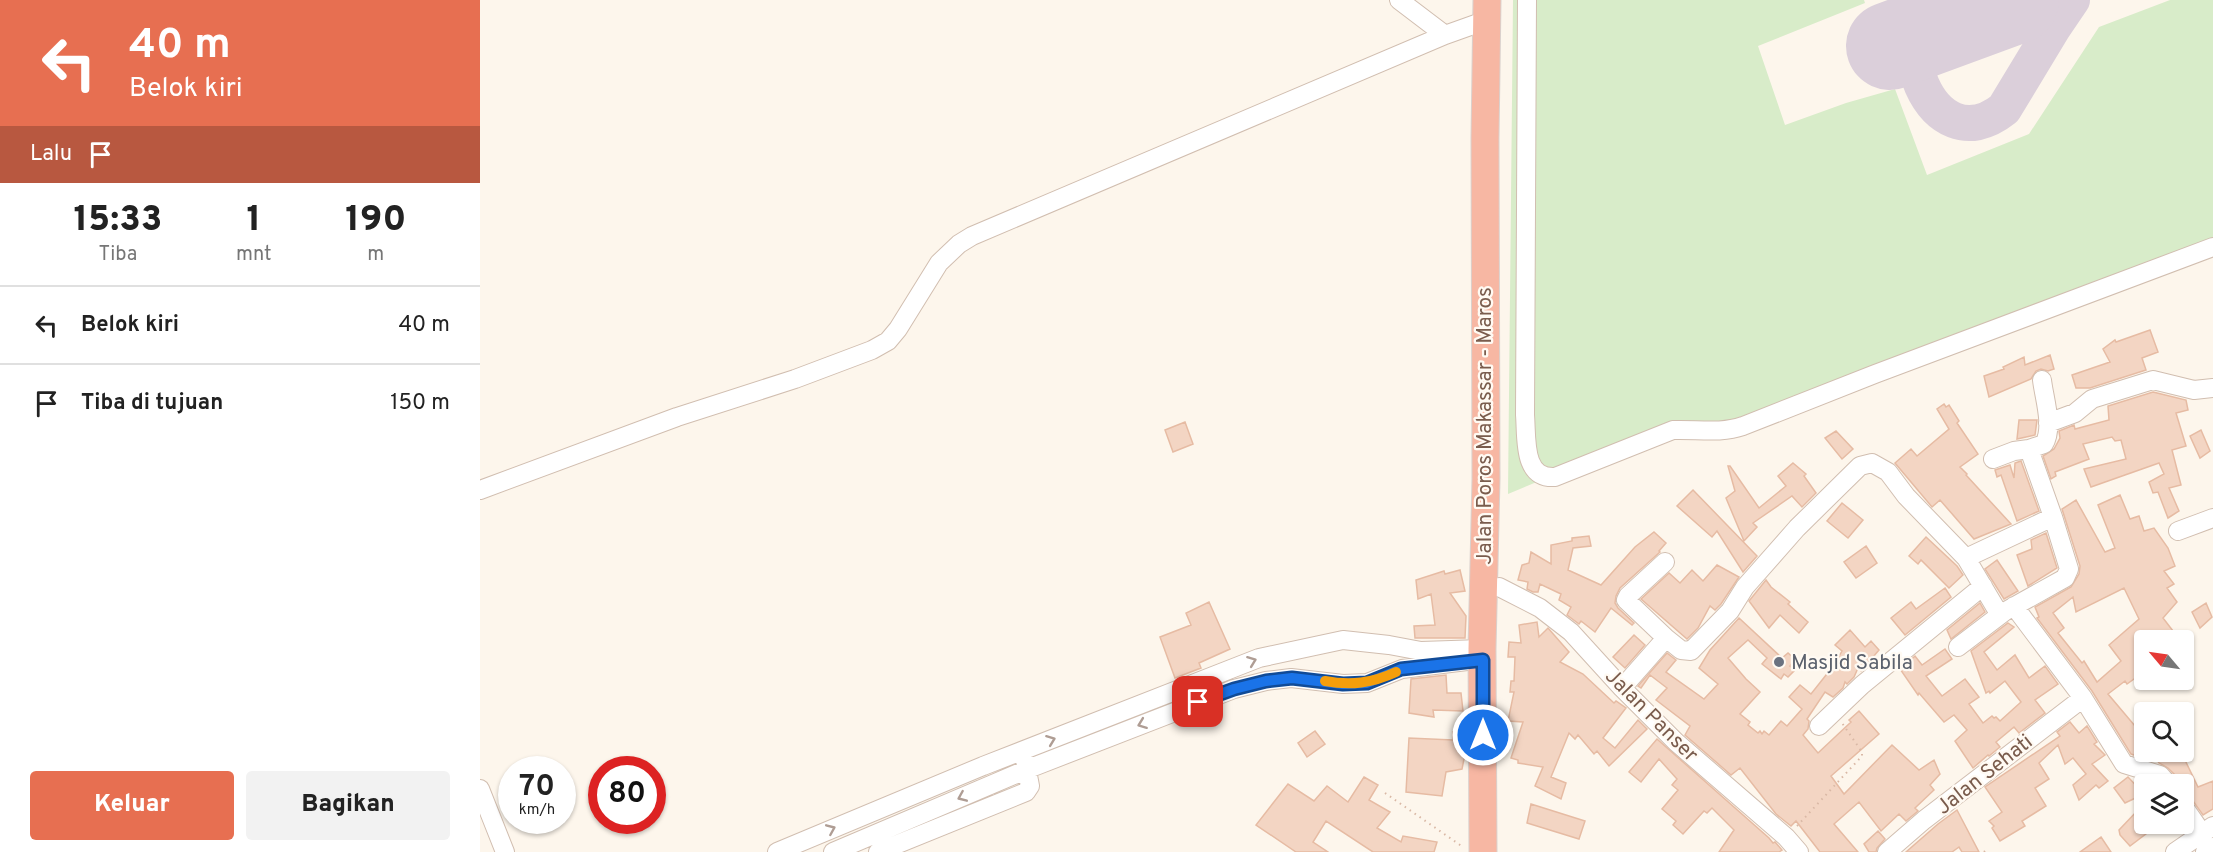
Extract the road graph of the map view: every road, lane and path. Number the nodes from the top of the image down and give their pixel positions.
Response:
1 (1399, 0) edge
2 (1527, 0) edge
3 (1492, 7) edge
4 (1445, 35) junction
5 (1493, 109) junction
6 (2213, 247) edge
7 (2042, 380) dead end
8 (2213, 388) edge
9 (2048, 423) junction
10 (2028, 449) junction
11 (1993, 459) dead end
12 (480, 490) edge
13 (2054, 517) junction
14 (2213, 518) edge
15 (2178, 531) dead end
16 (1966, 558) junction
17 (1665, 562) dead end
18 (1983, 586) junction
19 (1499, 587) junction
20 (2009, 609) junction
21 (1666, 638) junction
22 (1958, 647) dead end
23 (1483, 654) junction
24 (1622, 688) junction
25 (2083, 698) junction
26 (1833, 711) junction
27 (1819, 726) dead end
28 (1025, 760) junction
29 (2157, 774) edge
30 (480, 789) edge
31 (1385, 793) dead end
32 (884, 807) junction
33 (2194, 818) edge
34 (891, 828) junction
35 (2209, 835) edge
36 (1786, 837) junction
37 (505, 852) edge
38 (777, 852) edge
39 (833, 852) edge
40 (878, 852) edge
41 (1470, 852) edge
42 (1483, 852) edge
43 (1495, 852) edge
44 (1799, 852) edge
45 (1887, 852) edge
46 (2175, 852) edge
47 (2205, 852) edge

1 - 4 street
2 - 6 street
3 - 4 street
3 - 5 highway, Jalan Poros Makassar - Maros
4 - 12 street
5 - 19 highway, Jalan Poros Makassar - Maros
5 - 23 highway, Jalan Poros Makassar - Maros
7 - 9 street
8 - 9 street
9 - 10 street
10 - 11 street
10 - 13 street
13 - 16 street
13 - 20 street
14 - 15 street
16 - 18 street
16 - 21 street
17 - 21 street
18 - 20 street
18 - 26 street
19 - 24 street, Jalan Panser
19 - 43 highway, Jalan Poros Makassar - Maros
20 - 22 street
20 - 25 street
21 - 24 street
23 -> 28 street
28 -> 23 street
23 - 42 highway, Jalan Poros Makassar - Maros
24 - 36 street, Jalan Panser
25 - 29 street
25 - 45 street, Jalan Sehati
26 - 27 street
26 - 36 path
28 - 32 street
28 -> 34 street
28 - 40 street
30 - 37 street
31 - 41 path
32 - 34 street
38 -> 32 street
33 - 35 street
34 - 39 street
35 - 46 street
35 - 47 street
36 - 44 street, Jalan Panser

